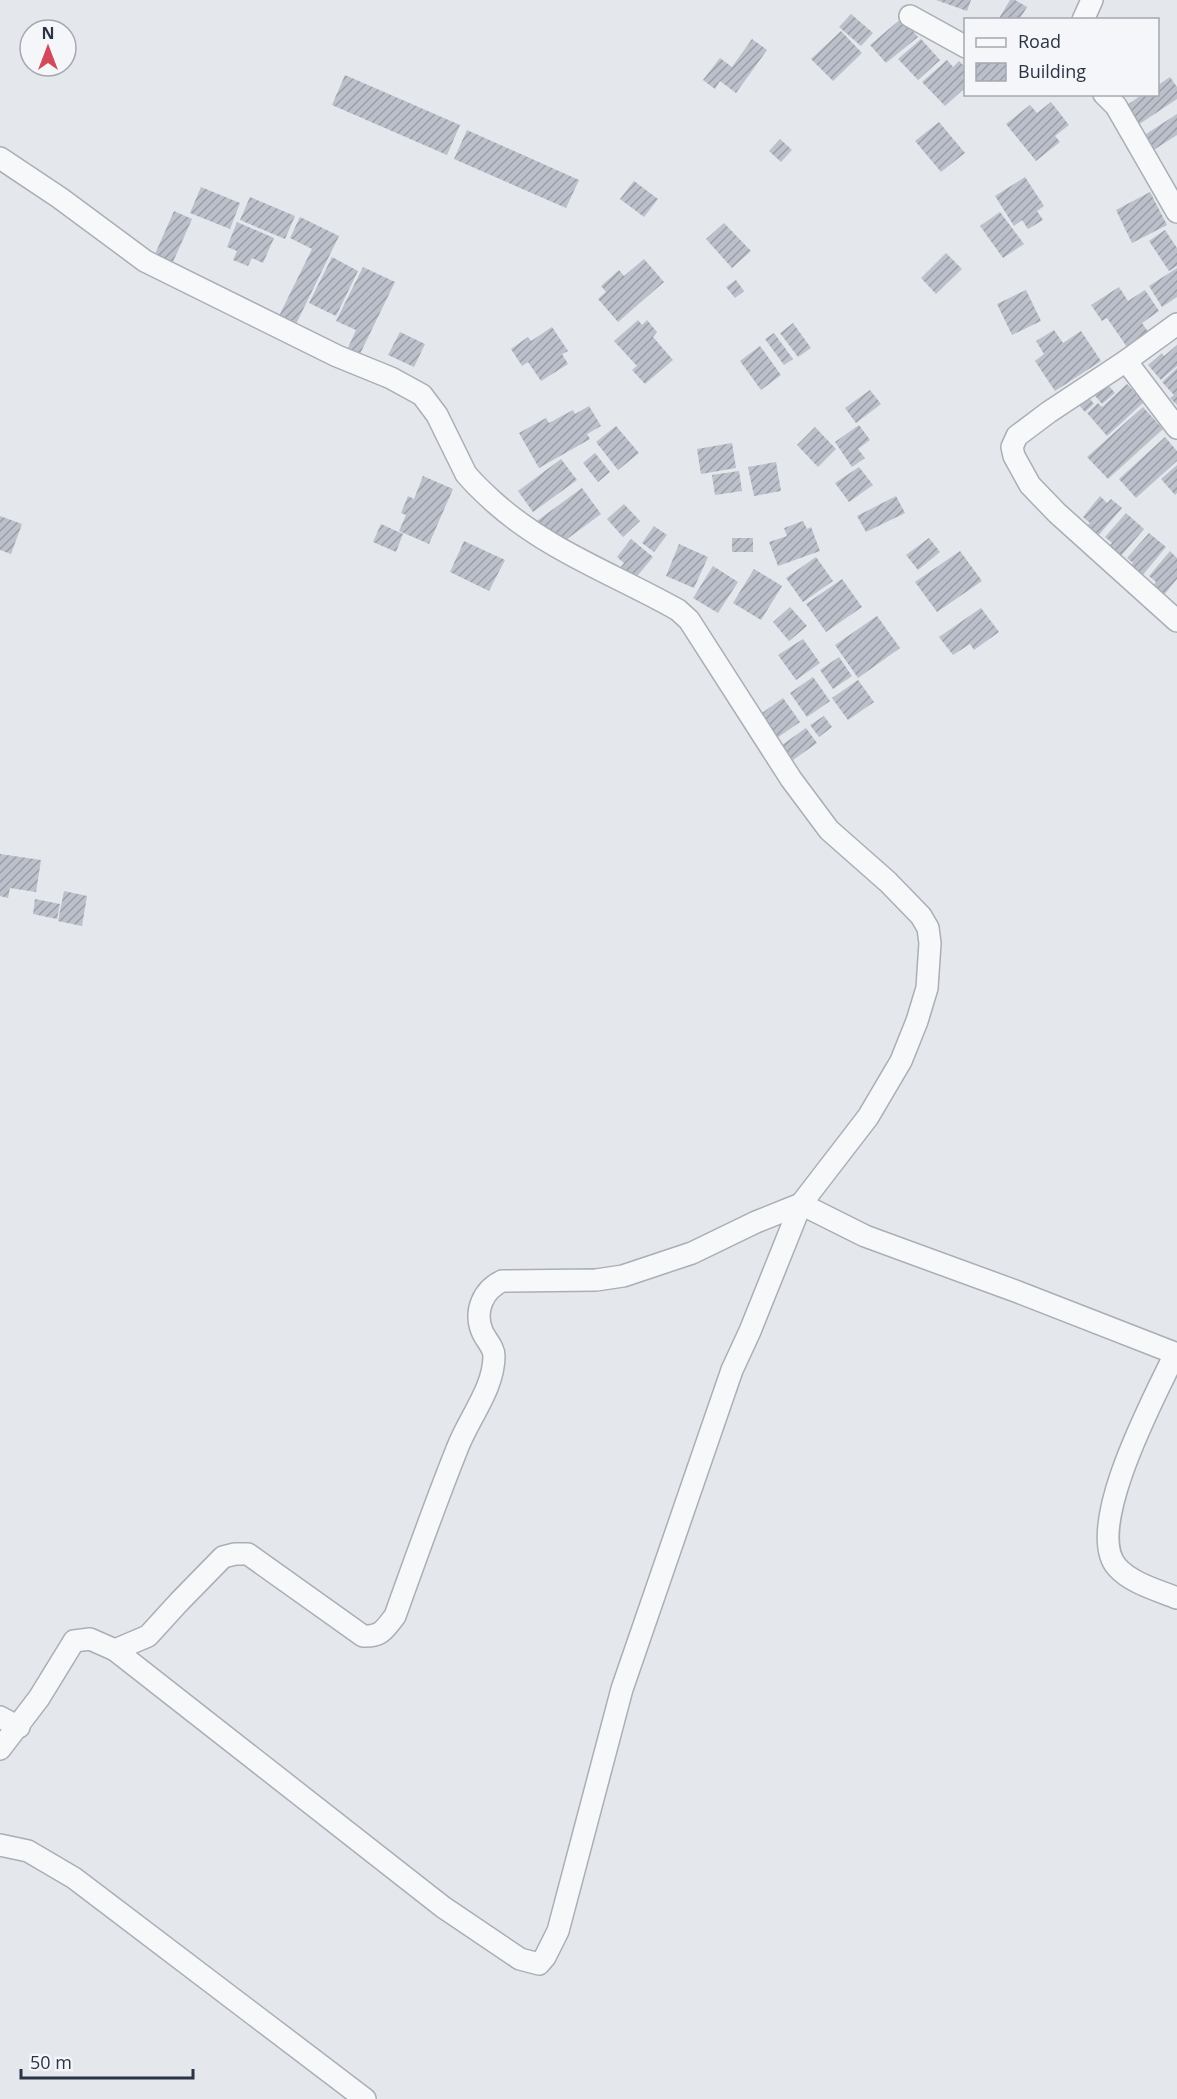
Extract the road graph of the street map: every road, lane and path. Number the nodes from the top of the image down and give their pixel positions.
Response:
1 (1092, 0) edge
2 (910, 16) dead end
3 (1084, 18) edge
4 (964, 46) edge
5 (1106, 96) edge
6 (0, 158) edge
7 (1177, 212) edge
8 (1177, 324) edge
9 (1126, 361) junction
10 (1177, 428) edge
11 (1177, 621) edge
12 (801, 1204) junction
13 (1176, 1354) edge
14 (1177, 1598) edge
15 (115, 1650) junction
16 (9, 1722) edge
17 (0, 1749) edge
18 (0, 1845) edge
19 (365, 2099) edge

1 - 3 street
2 - 4 street
5 - 7 street
6 - 12 street
8 - 9 street
9 - 10 street
9 - 11 street
12 - 13 street
12 - 15 street
12 - 15 street
13 - 14 street
15 - 16 street
16 - 17 street
18 - 19 street

